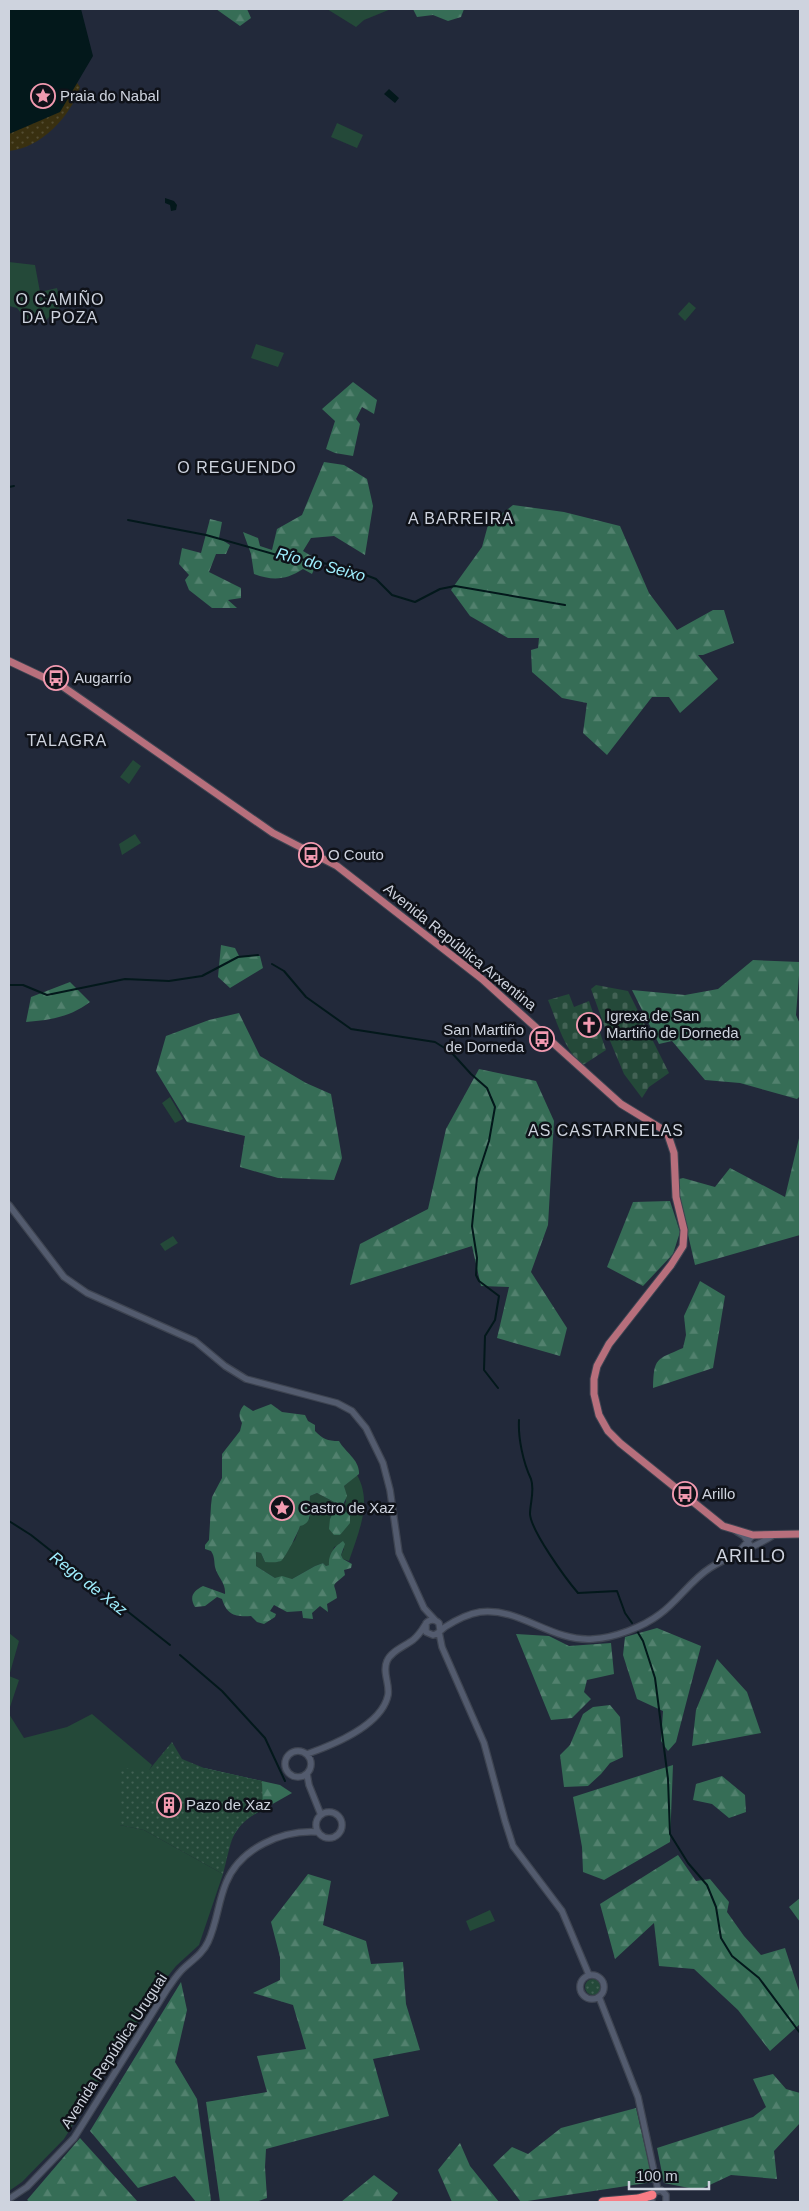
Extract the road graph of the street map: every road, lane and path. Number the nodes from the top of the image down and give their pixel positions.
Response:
1 (9, 661) edge
2 (9, 1205) edge
3 (736, 1532) junction
4 (800, 1534) edge
5 (774, 1535) junction
6 (754, 1536) junction
7 (747, 1544) junction
8 (755, 1546) junction
9 (734, 1556) junction
10 (424, 1608) junction
11 (454, 1620) junction
12 (436, 1621) junction
13 (426, 1624) junction
14 (440, 1631) junction
15 (431, 1635) junction
16 (415, 1639) junction
17 (442, 1647) junction
18 (321, 1749) junction
19 (307, 1754) junction
20 (311, 1760) junction
21 (307, 1774) junction
22 (300, 1777) junction
23 (309, 1785) junction
24 (324, 1814) junction
25 (316, 1825) junction
26 (305, 1831) junction
27 (318, 1832) junction
28 (590, 1975) junction
29 (600, 1997) junction
30 (654, 2196) edge
31 (9, 2198) edge
32 (603, 2202) edge
33 (666, 2202) edge

1 - 3 main road, Avenida República Arxentina
2 - 10 street
3 - 6 main road, Avenida República Arxentina
3 - 7 street, Avenida República Arxentina
4 - 5 main road, Avenida República Arxentina
5 - 6 main road, Avenida República Arxentina
5 - 8 street, Avenida República Arxentina
6 - 7 street
6 - 8 street
7 - 8 street
7 - 9 street
8 - 9 street, Avenida República Arxentina
9 - 11 street
10 - 12 street
10 - 13 street
11 - 12 street
11 - 14 street
12 - 13 street
12 - 14 street
13 - 15 street
13 - 16 street
14 - 15 street
14 - 17 street
15 - 16 street
15 - 17 street
16 - 18 street
17 - 28 street
18 - 19 street
18 - 20 street
19 - 20 street
19 - 22 street
20 - 21 street
21 - 22 street
21 - 23 street
22 - 23 street
23 - 24 street
24 - 25 street
24 - 27 street
25 - 26 street, Avenida República Uruguai
25 - 27 street
26 - 27 street, Avenida República Uruguai
26 - 31 street, Avenida República Uruguai
28 - 29 street
28 - 29 street
29 - 30 street
30 - 32 highway
30 - 33 street

